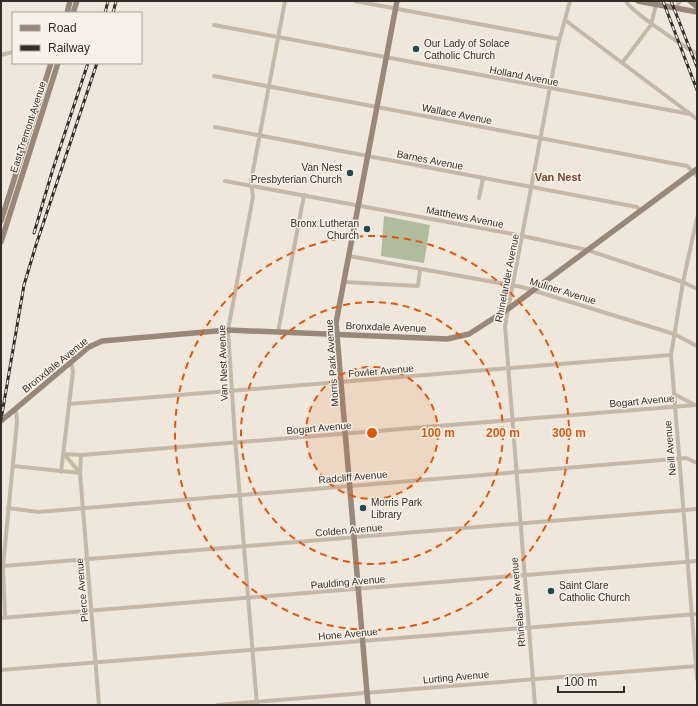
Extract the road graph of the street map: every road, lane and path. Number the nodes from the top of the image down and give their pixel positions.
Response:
1 (70, 1) edge
2 (77, 1) edge
3 (285, 1) edge
4 (355, 1) edge
5 (397, 1) edge
6 (570, 1) edge
7 (626, 1) edge
8 (638, 1) edge
9 (680, 1) edge
10 (690, 1) edge
11 (656, 5) junction
12 (697, 7) edge
13 (676, 8) junction
14 (395, 9) junction
15 (66, 12) edge
16 (73, 12) edge
17 (697, 12) edge
18 (564, 20) junction
19 (651, 23) junction
20 (214, 25) dead end
21 (278, 37) junction
22 (559, 39) junction
23 (12, 52) edge
24 (697, 54) edge
25 (1, 55) edge
26 (386, 58) junction
27 (622, 63) junction
28 (51, 64) edge
29 (58, 64) edge
30 (214, 76) dead end
31 (269, 86) junction
32 (550, 89) junction
33 (377, 107) junction
34 (690, 114) junction
35 (697, 119) edge
36 (215, 127) dead end
37 (260, 136) junction
38 (31, 138) junction
39 (540, 138) junction
40 (368, 156) junction
41 (23, 163) junction
42 (696, 172) edge
43 (483, 178) junction
44 (225, 181) dead end
45 (251, 185) junction
46 (531, 187) junction
47 (10, 191) junction
48 (17, 193) junction
49 (304, 195) junction
50 (479, 198) dead end
51 (358, 205) junction
52 (640, 211) junction
53 (697, 218) edge
54 (1, 221) edge
55 (523, 236) junction
56 (1, 239) edge
57 (587, 250) junction
58 (349, 256) junction
59 (420, 270) junction
60 (344, 282) junction
61 (683, 282) junction
62 (514, 286) junction
63 (697, 289) edge
64 (534, 291) junction
65 (508, 309) junction
66 (228, 330) junction
67 (278, 332) junction
68 (674, 334) junction
69 (337, 335) junction
70 (697, 346) edge
71 (670, 355) junction
72 (71, 362) junction
73 (507, 368) junction
74 (342, 382) junction
75 (231, 391) junction
76 (674, 394) junction
77 (69, 404) junction
78 (696, 406) edge
79 (675, 407) junction
80 (16, 409) junction
81 (511, 420) junction
82 (1, 421) edge
83 (346, 434) junction
84 (235, 443) junction
85 (64, 454) junction
86 (81, 456) junction
87 (679, 459) junction
88 (697, 463) edge
89 (13, 466) junction
90 (62, 472) junction
91 (516, 472) junction
92 (80, 474) junction
93 (350, 486) junction
94 (240, 495) junction
95 (83, 507) junction
96 (8, 508) junction
97 (683, 510) junction
98 (697, 510) edge
99 (520, 524) junction
100 (354, 537) junction
101 (244, 546) junction
102 (88, 559) junction
103 (697, 561) edge
104 (688, 562) junction
105 (3, 566) junction
106 (524, 576) junction
107 (359, 589) junction
108 (248, 598) junction
109 (92, 611) junction
110 (692, 614) junction
111 (697, 614) edge
112 (3, 618) edge
113 (528, 627) junction
114 (363, 641) junction
115 (252, 650) junction
116 (96, 663) junction
117 (696, 666) edge
118 (1, 670) edge
119 (532, 679) junction
120 (697, 679) edge
121 (367, 693) junction
122 (257, 703) edge
123 (99, 705) edge
124 (217, 705) edge
125 (368, 705) edge
126 (535, 705) edge

1 - 15 main road
2 - 16 main road
3 - 21 street, Van Nest Avenue
4 - 14 street
5 - 14 main road, Morris Park Avenue
6 - 18 street, Rhinelander Avenue
7 - 19 street
8 - 11 main road
9 - 13 street
10 - 12 main road
11 - 13 main road
11 - 19 street
13 - 17 main road
14 - 22 street
14 - 26 main road, Morris Park Avenue
18 - 22 street, Rhinelander Avenue
18 - 27 street
19 - 24 street
19 - 27 street
20 - 21 street, Holland Avenue
21 - 26 street, Holland Avenue
21 - 31 street, Van Nest Avenue
22 - 32 street, Rhinelander Avenue
23 - 25 street
26 - 32 street, Holland Avenue
26 - 33 main road, Morris Park Avenue
27 - 34 street
28 - 38 main road, East Tremont Avenue
29 - 38 main road, East Tremont Avenue
30 - 31 street, Wallace Avenue
31 - 33 street, Wallace Avenue
31 - 37 street, Van Nest Avenue
32 - 34 street, Holland Avenue
32 - 39 street, Rhinelander Avenue
33 - 39 street, Wallace Avenue
33 - 40 main road, Morris Park Avenue
34 - 35 street
36 - 37 street, Barnes Avenue
37 - 40 street, Barnes Avenue
37 - 45 street, Van Nest Avenue
38 - 41 main road, East Tremont Avenue
39 - 42 street, Wallace Avenue
39 - 46 street, Rhinelander Avenue
40 - 43 street, Barnes Avenue
40 - 51 main road, Morris Park Avenue
41 - 47 main road, East Tremont Avenue
41 - 48 main road, East Tremont Avenue
42 - 52 main road, Bronxdale Avenue
43 - 46 street, Barnes Avenue
43 - 50 street
44 - 45 street, Matthews Avenue
45 - 49 street, Matthews Avenue
45 - 66 street, Van Nest Avenue
46 - 52 street, Barnes Avenue
46 - 55 street, Rhinelander Avenue
47 - 48 main road
47 - 54 main road, East Tremont Avenue
48 - 56 main road, East Tremont Avenue
49 - 51 street, Matthews Avenue
49 - 67 street
51 - 55 street, Matthews Avenue
51 - 58 main road, Morris Park Avenue
52 - 57 main road, Bronxdale Avenue
53 - 61 street, Neill Avenue
55 - 57 street, Matthews Avenue
55 - 62 street, Rhinelander Avenue
57 - 61 street, Matthews Avenue
57 - 64 main road, Bronxdale Avenue
58 - 59 street, Muliner Avenue
58 - 60 main road, Morris Park Avenue
59 - 60 street
59 - 62 street, Muliner Avenue
60 - 69 main road, Morris Park Avenue
61 - 63 street, Matthews Avenue
61 - 68 street, Neill Avenue
62 - 64 street, Muliner Avenue
62 - 65 street, Rhinelander Avenue
64 - 65 main road, Bronxdale Avenue
64 - 68 street, Muliner Avenue
65 - 69 main road, Bronxdale Avenue
65 - 73 street, Rhinelander Avenue
66 - 67 main road, Bronxdale Avenue
66 - 72 main road, Bronxdale Avenue
66 - 75 street, Van Nest Avenue
67 - 69 main road, Bronxdale Avenue
68 - 70 street, Muliner Avenue
68 - 71 street, Neill Avenue
69 - 74 main road, Morris Park Avenue
71 - 73 street, Fowler Avenue
71 - 76 street, Neill Avenue
72 - 77 street
72 - 80 main road, Bronxdale Avenue
73 - 74 street, Fowler Avenue
73 - 81 street, Rhinelander Avenue
74 - 75 street, Fowler Avenue
74 - 83 main road, Morris Park Avenue
75 - 77 street, Fowler Avenue
75 - 84 street, Van Nest Avenue
76 - 78 street, Bogart Avenue
76 - 79 street, Neill Avenue
77 - 85 street
78 - 79 street, Bogart Avenue
79 - 81 street, Bogart Avenue
79 - 87 street, Neill Avenue
80 - 82 main road, Bronxdale Avenue
80 - 89 street
81 - 83 street, Bogart Avenue
81 - 91 street, Rhinelander Avenue
83 - 84 street, Bogart Avenue
83 - 93 main road, Morris Park Avenue
84 - 86 street, Bogart Avenue
84 - 94 street, Van Nest Avenue
85 - 86 street, Bogart Avenue
85 - 90 street
85 - 92 street
86 - 92 street, Pierce Avenue
87 - 88 street, Radcliff Avenue
87 - 91 street, Radcliff Avenue
87 - 97 street, Neill Avenue
89 - 90 street
89 - 96 street
90 - 92 street
91 - 93 street, Radcliff Avenue
91 - 99 street, Rhinelander Avenue
92 - 95 street, Pierce Avenue
93 - 94 street, Radcliff Avenue
93 - 100 main road, Morris Park Avenue
94 - 95 street, Radcliff Avenue
94 - 101 street, Van Nest Avenue
95 - 96 street, Radcliff Avenue
95 - 102 street, Pierce Avenue
96 - 105 street
97 - 98 street, Colden Avenue
97 - 99 street, Colden Avenue
97 - 104 street, Neill Avenue
99 - 100 street, Colden Avenue
99 - 106 street, Rhinelander Avenue
100 - 101 street, Colden Avenue
100 - 107 main road, Morris Park Avenue
101 - 102 street, Colden Avenue
101 - 108 street, Van Nest Avenue
102 - 105 street, Colden Avenue
102 - 109 street, Pierce Avenue
103 - 104 street, Paulding Avenue
104 - 106 street, Paulding Avenue
104 - 110 street, Neill Avenue
105 - 112 street
106 - 107 street, Paulding Avenue
106 - 113 street, Rhinelander Avenue
107 - 108 street, Paulding Avenue
107 - 114 main road, Morris Park Avenue
108 - 109 street, Paulding Avenue
108 - 115 street, Van Nest Avenue
109 - 112 street, Paulding Avenue
109 - 116 street, Pierce Avenue
110 - 111 street, Hone Avenue
110 - 113 street, Hone Avenue
110 - 117 street, Neill Avenue
113 - 114 street, Hone Avenue
113 - 119 street, Rhinelander Avenue
114 - 115 street, Hone Avenue
114 - 121 main road, Morris Park Avenue
115 - 116 street, Hone Avenue
115 - 122 street, Van Nest Avenue
116 - 118 street, Hone Avenue
116 - 123 street, Pierce Avenue
117 - 119 street, Lurting Avenue
117 - 120 street, Neill Avenue
119 - 121 street, Lurting Avenue
119 - 126 street, Rhinelander Avenue
121 - 122 street, Lurting Avenue
121 - 125 main road, Morris Park Avenue
122 - 124 street, Lurting Avenue

